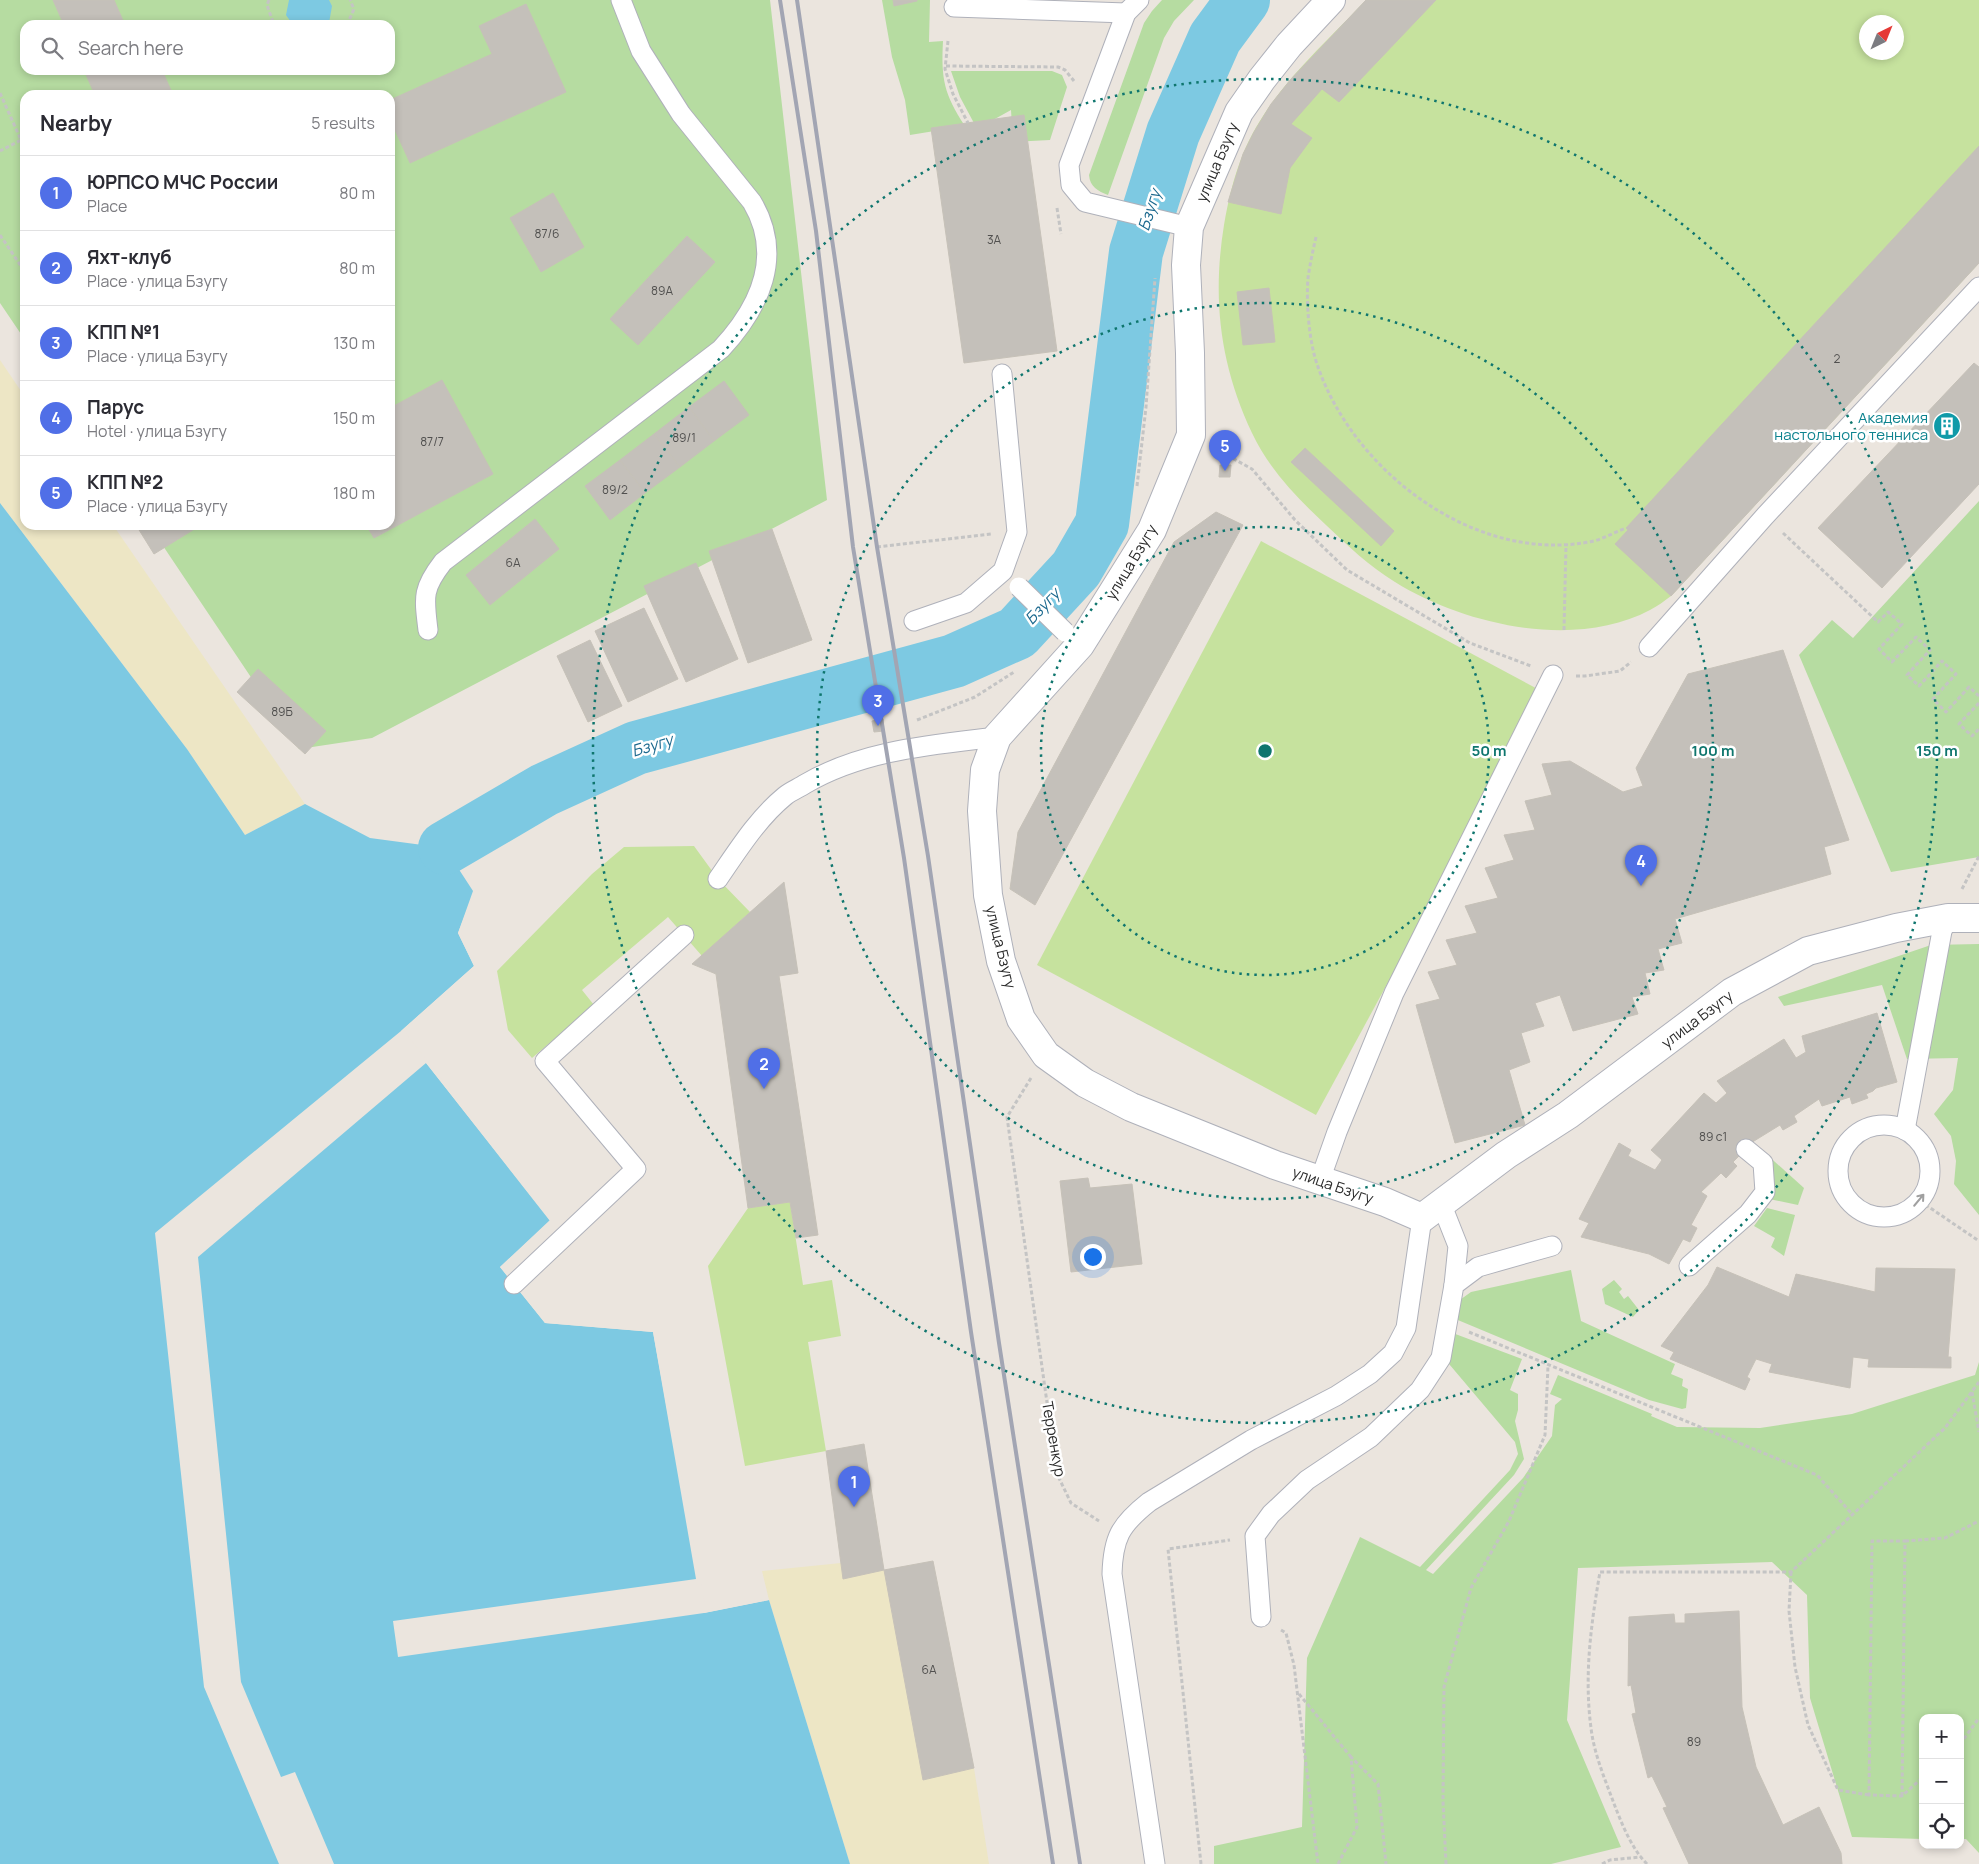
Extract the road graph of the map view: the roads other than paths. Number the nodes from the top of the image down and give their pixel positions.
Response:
1 (621, 0) edge
2 (1332, 0) edge
3 (954, 7) dead end
4 (1133, 7) edge
5 (1189, 227) junction
6 (1979, 287) edge
7 (1002, 374) dead end
8 (1003, 571) junction
9 (914, 621) dead end
10 (428, 630) dead end
11 (1072, 638) junction
12 (1649, 647) road end
13 (1553, 675) road end
14 (997, 737) junction
15 (718, 879) dead end
16 (1948, 918) junction
17 (1979, 918) edge
18 (684, 935) dead end
19 (1905, 1130) junction
20 (1746, 1149) dead end
21 (1320, 1180) junction
22 (1432, 1211) junction
23 (1552, 1246) dead end
24 (1689, 1266) dead end
25 (514, 1284) dead end
26 (1454, 1285) junction
27 (1261, 1617) road end
28 (1155, 1864) edge

1 - 10 lane
2 - 5 street, улица Бзугу
3 - 4 lane
4 - 5 lane
5 - 11 street, улица Бзугу
6 - 12 lane
7 - 8 lane
8 - 9 lane
8 - 11 lane, bridge
11 - 14 street, улица Бзугу
13 - 21 lane
14 - 15 lane
14 - 21 street, улица Бзугу
16 - 17 street, улица Бзугу
16 - 19 lane
16 - 22 street, улица Бзугу
18 - 25 lane
19 -> 19 lane
20 - 24 lane
21 - 22 street, улица Бзугу
22 - 26 lane
22 - 28 lane
23 - 26 lane
26 - 27 lane

